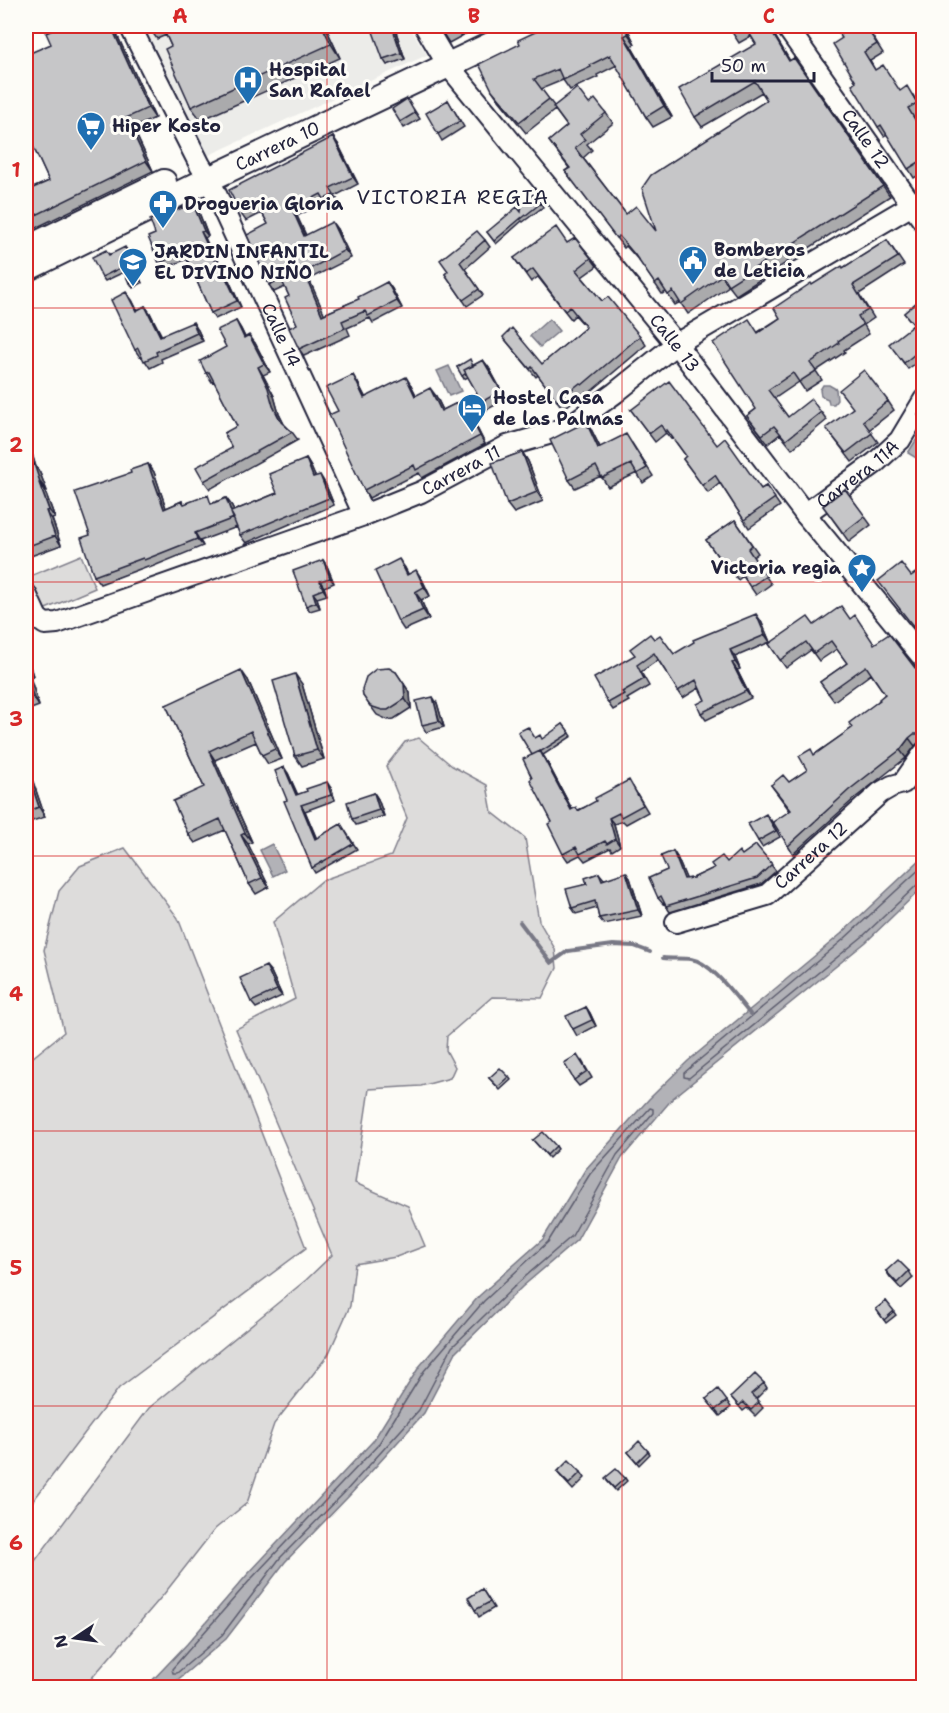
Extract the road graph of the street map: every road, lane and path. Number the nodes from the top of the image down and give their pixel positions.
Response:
1 (130, 26) edge
2 (425, 26) edge
3 (504, 26) edge
4 (530, 26) edge
5 (786, 26) edge
6 (446, 60) junction
7 (204, 172) junction
8 (917, 202) edge
9 (924, 222) edge
10 (26, 249) edge
11 (26, 269) edge
12 (676, 344) junction
13 (924, 400) edge
14 (805, 514) junction
15 (364, 515) junction
16 (26, 594) edge
17 (31, 620) edge
18 (924, 659) edge
19 (924, 753) edge
20 (676, 922) dead end

1 - 7 street, Calle 14
2 - 6 street, Calle 13
3 - 6 main road, Carrera 10
4 - 6 main road, Carrera 10
5 - 8 street, Calle 12
6 - 7 main road, Carrera 10
6 - 12 street, Calle 13
7 - 10 main road, Carrera 10
7 - 11 main road, Carrera 10
7 - 15 street, Calle 14
8 - 9 street, Calle 12
8 - 12 street, Carrera 11
12 - 14 street, Calle 13
12 - 15 street, Carrera 11
13 - 14 street, Carrera 11A
14 - 18 street, Calle 13
15 - 17 street, Carrera 11
16 - 17 street
19 - 20 street, Carrera 12

